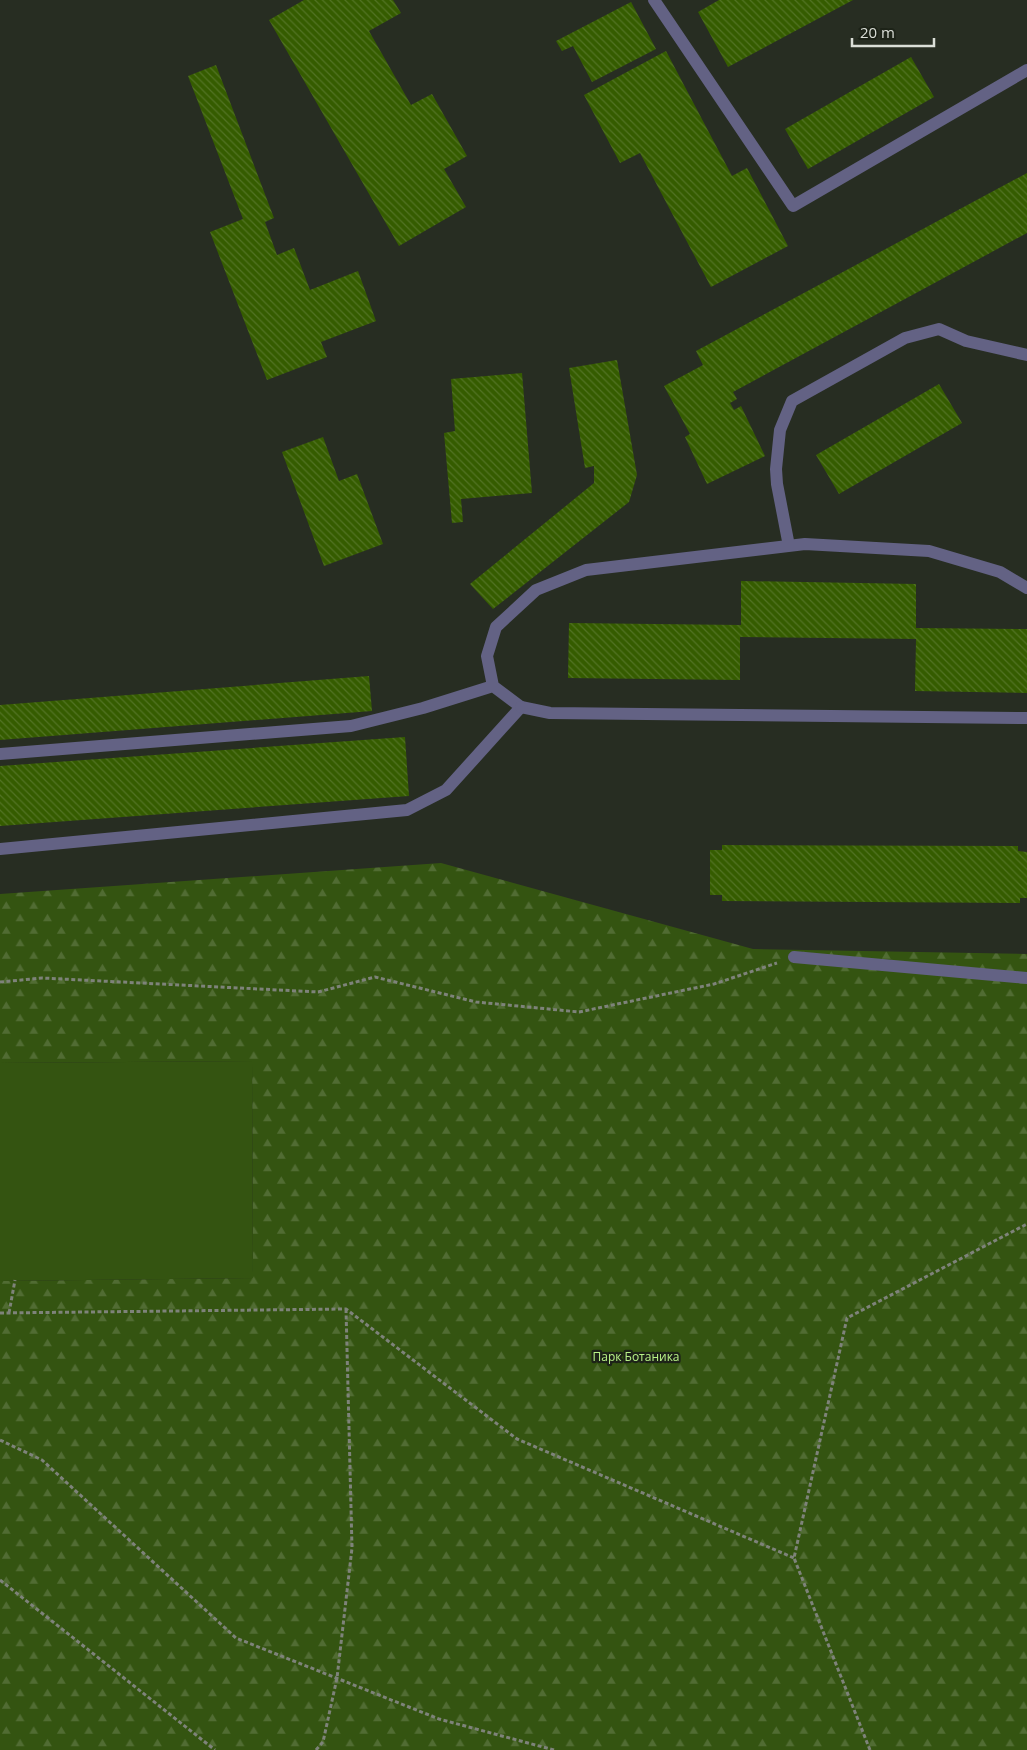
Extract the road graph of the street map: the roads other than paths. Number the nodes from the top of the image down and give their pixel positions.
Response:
1 (654, 0) edge
2 (1027, 70) edge
3 (1027, 355) edge
4 (789, 546) junction
5 (1027, 588) edge
6 (494, 686) junction
7 (521, 707) junction
8 (1027, 718) edge
9 (0, 754) edge
10 (0, 849) edge
11 (794, 958) road end
12 (1027, 978) edge

1 - 2 street
3 - 4 street
4 - 5 street
4 - 6 street
6 - 7 street
6 - 9 street
7 - 8 street
7 - 10 street
11 - 12 street

